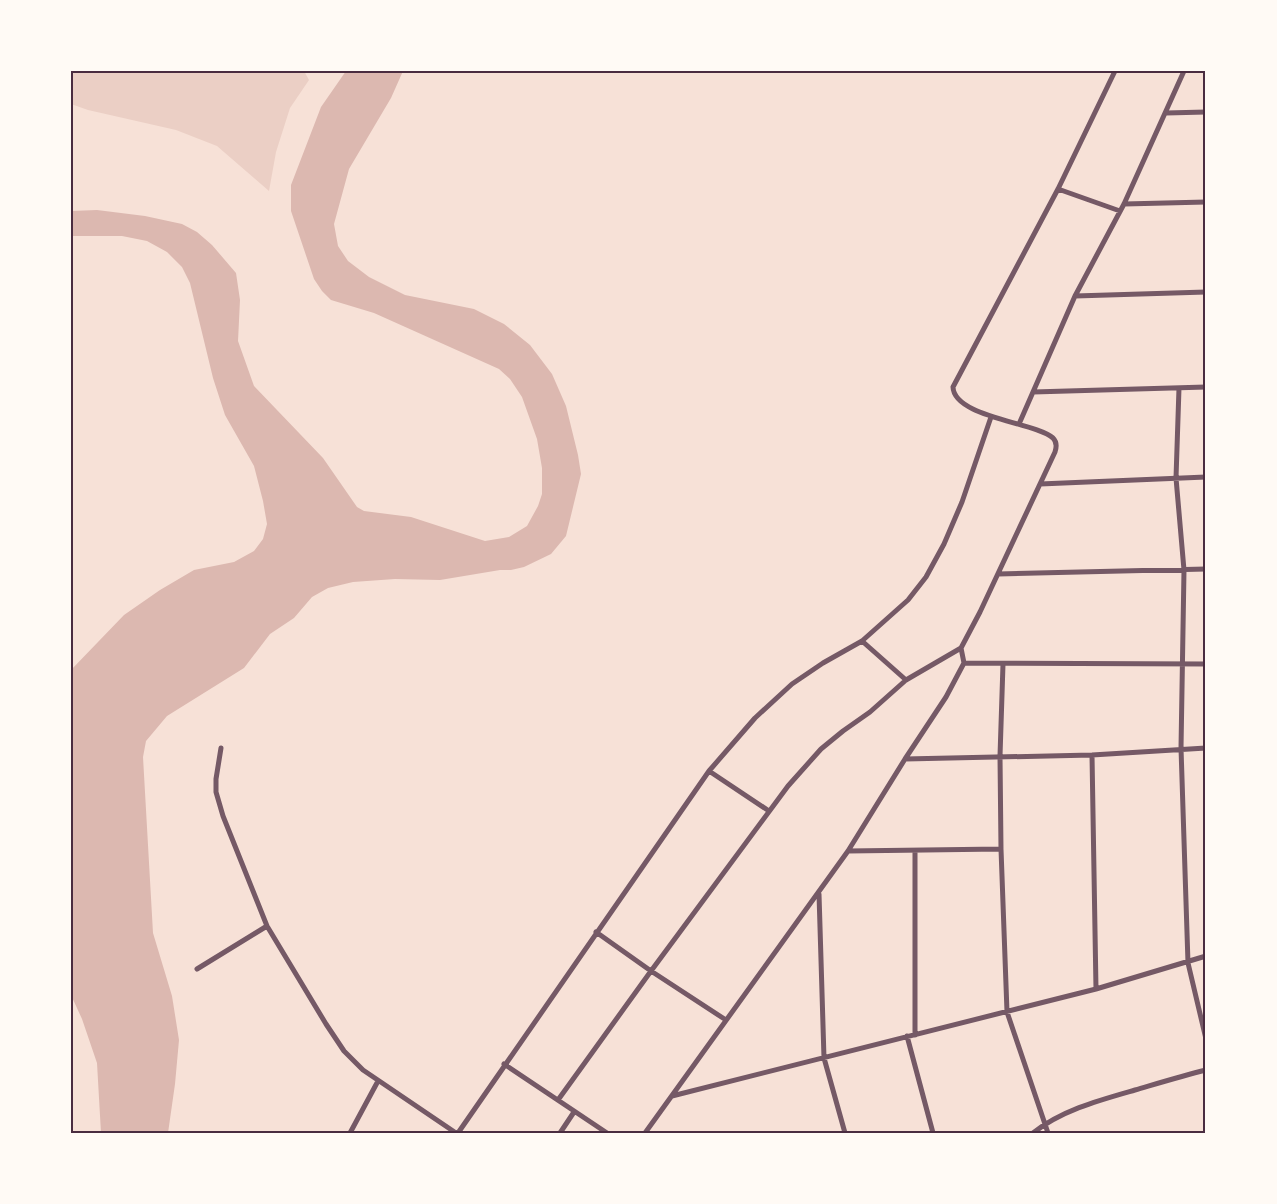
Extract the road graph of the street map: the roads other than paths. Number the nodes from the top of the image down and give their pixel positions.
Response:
1 (1115, 71) edge
2 (1184, 71) edge
3 (1206, 112) edge
4 (1166, 113) junction
5 (1058, 189) junction
6 (1206, 202) edge
7 (1124, 204) junction
8 (1120, 211) junction
9 (1206, 292) edge
10 (1075, 296) junction
11 (1206, 387) edge
12 (1179, 388) junction
13 (1033, 392) junction
14 (992, 417) junction
15 (1019, 424) junction
16 (1206, 477) edge
17 (1176, 478) junction
18 (1040, 484) junction
19 (1206, 569) edge
20 (1184, 570) junction
21 (998, 574) junction
22 (862, 641) junction
23 (960, 648) junction
24 (964, 663) junction
25 (1003, 664) junction
26 (1206, 664) edge
27 (1183, 665) junction
28 (906, 680) junction
29 (221, 748) dead end
30 (1181, 748) junction
31 (1206, 748) edge
32 (1092, 755) junction
33 (1000, 756) junction
34 (905, 759) junction
35 (709, 771) junction
36 (769, 811) junction
37 (1001, 849) junction
38 (848, 851) junction
39 (915, 851) junction
40 (818, 894) junction
41 (267, 926) junction
42 (596, 932) junction
43 (1206, 956) edge
44 (1188, 963) junction
45 (197, 970) dead end
46 (651, 971) junction
47 (1096, 989) junction
48 (1007, 1012) junction
49 (726, 1020) junction
50 (915, 1035) junction
51 (907, 1036) junction
52 (1206, 1039) edge
53 (824, 1058) junction
54 (504, 1064) junction
55 (1206, 1070) edge
56 (378, 1081) junction
57 (671, 1096) junction
58 (558, 1100) junction
59 (574, 1112) junction
60 (1044, 1124) junction
61 (350, 1133) edge
62 (457, 1133) edge
63 (560, 1133) edge
64 (607, 1133) edge
65 (645, 1133) edge
66 (845, 1133) edge
67 (933, 1133) edge
68 (1033, 1133) edge
69 (1048, 1133) edge

1 - 5 street
2 - 4 street
3 - 4 street
4 - 7 street
5 - 8 street
5 - 14 street
6 - 7 street
7 - 8 street
8 - 10 street
9 - 10 street
10 - 13 street
11 - 12 street
12 - 13 street
12 - 17 street
13 - 15 street
14 - 15 street
14 - 22 street
15 - 18 street
16 - 17 street
17 - 18 street
17 - 20 street
18 - 21 street
19 - 20 street
20 - 21 street
20 - 27 street
21 - 23 street
22 - 28 street
22 - 35 street
23 - 24 street
23 - 28 street
24 - 25 street
24 - 34 street
25 - 27 street
25 - 33 street
26 - 27 street
27 - 30 street
28 - 36 street
29 - 41 street
30 - 31 street
30 - 32 street
30 - 44 street
32 - 33 street
32 - 47 street
33 - 34 street
33 - 37 street
34 - 38 street
35 - 36 street
35 - 42 street
36 - 46 street
37 - 39 street
37 - 48 street
38 - 39 street
38 - 40 street
39 - 50 street
40 - 49 street
40 - 53 street
41 - 45 street
41 - 56 street
42 - 46 street
42 - 54 street
43 - 44 street
44 - 47 street
44 - 52 street
46 - 49 street
46 - 58 street
47 - 48 street
48 - 50 street
48 - 60 street
49 - 57 street
50 - 51 street
51 - 53 street
51 - 67 street
53 - 57 street
53 - 66 street
54 - 58 street
54 - 62 street
55 - 60 street
56 - 61 street
56 - 62 street
57 - 65 street
58 - 59 street
59 - 63 street
59 - 64 street
60 - 68 street
60 - 69 street

